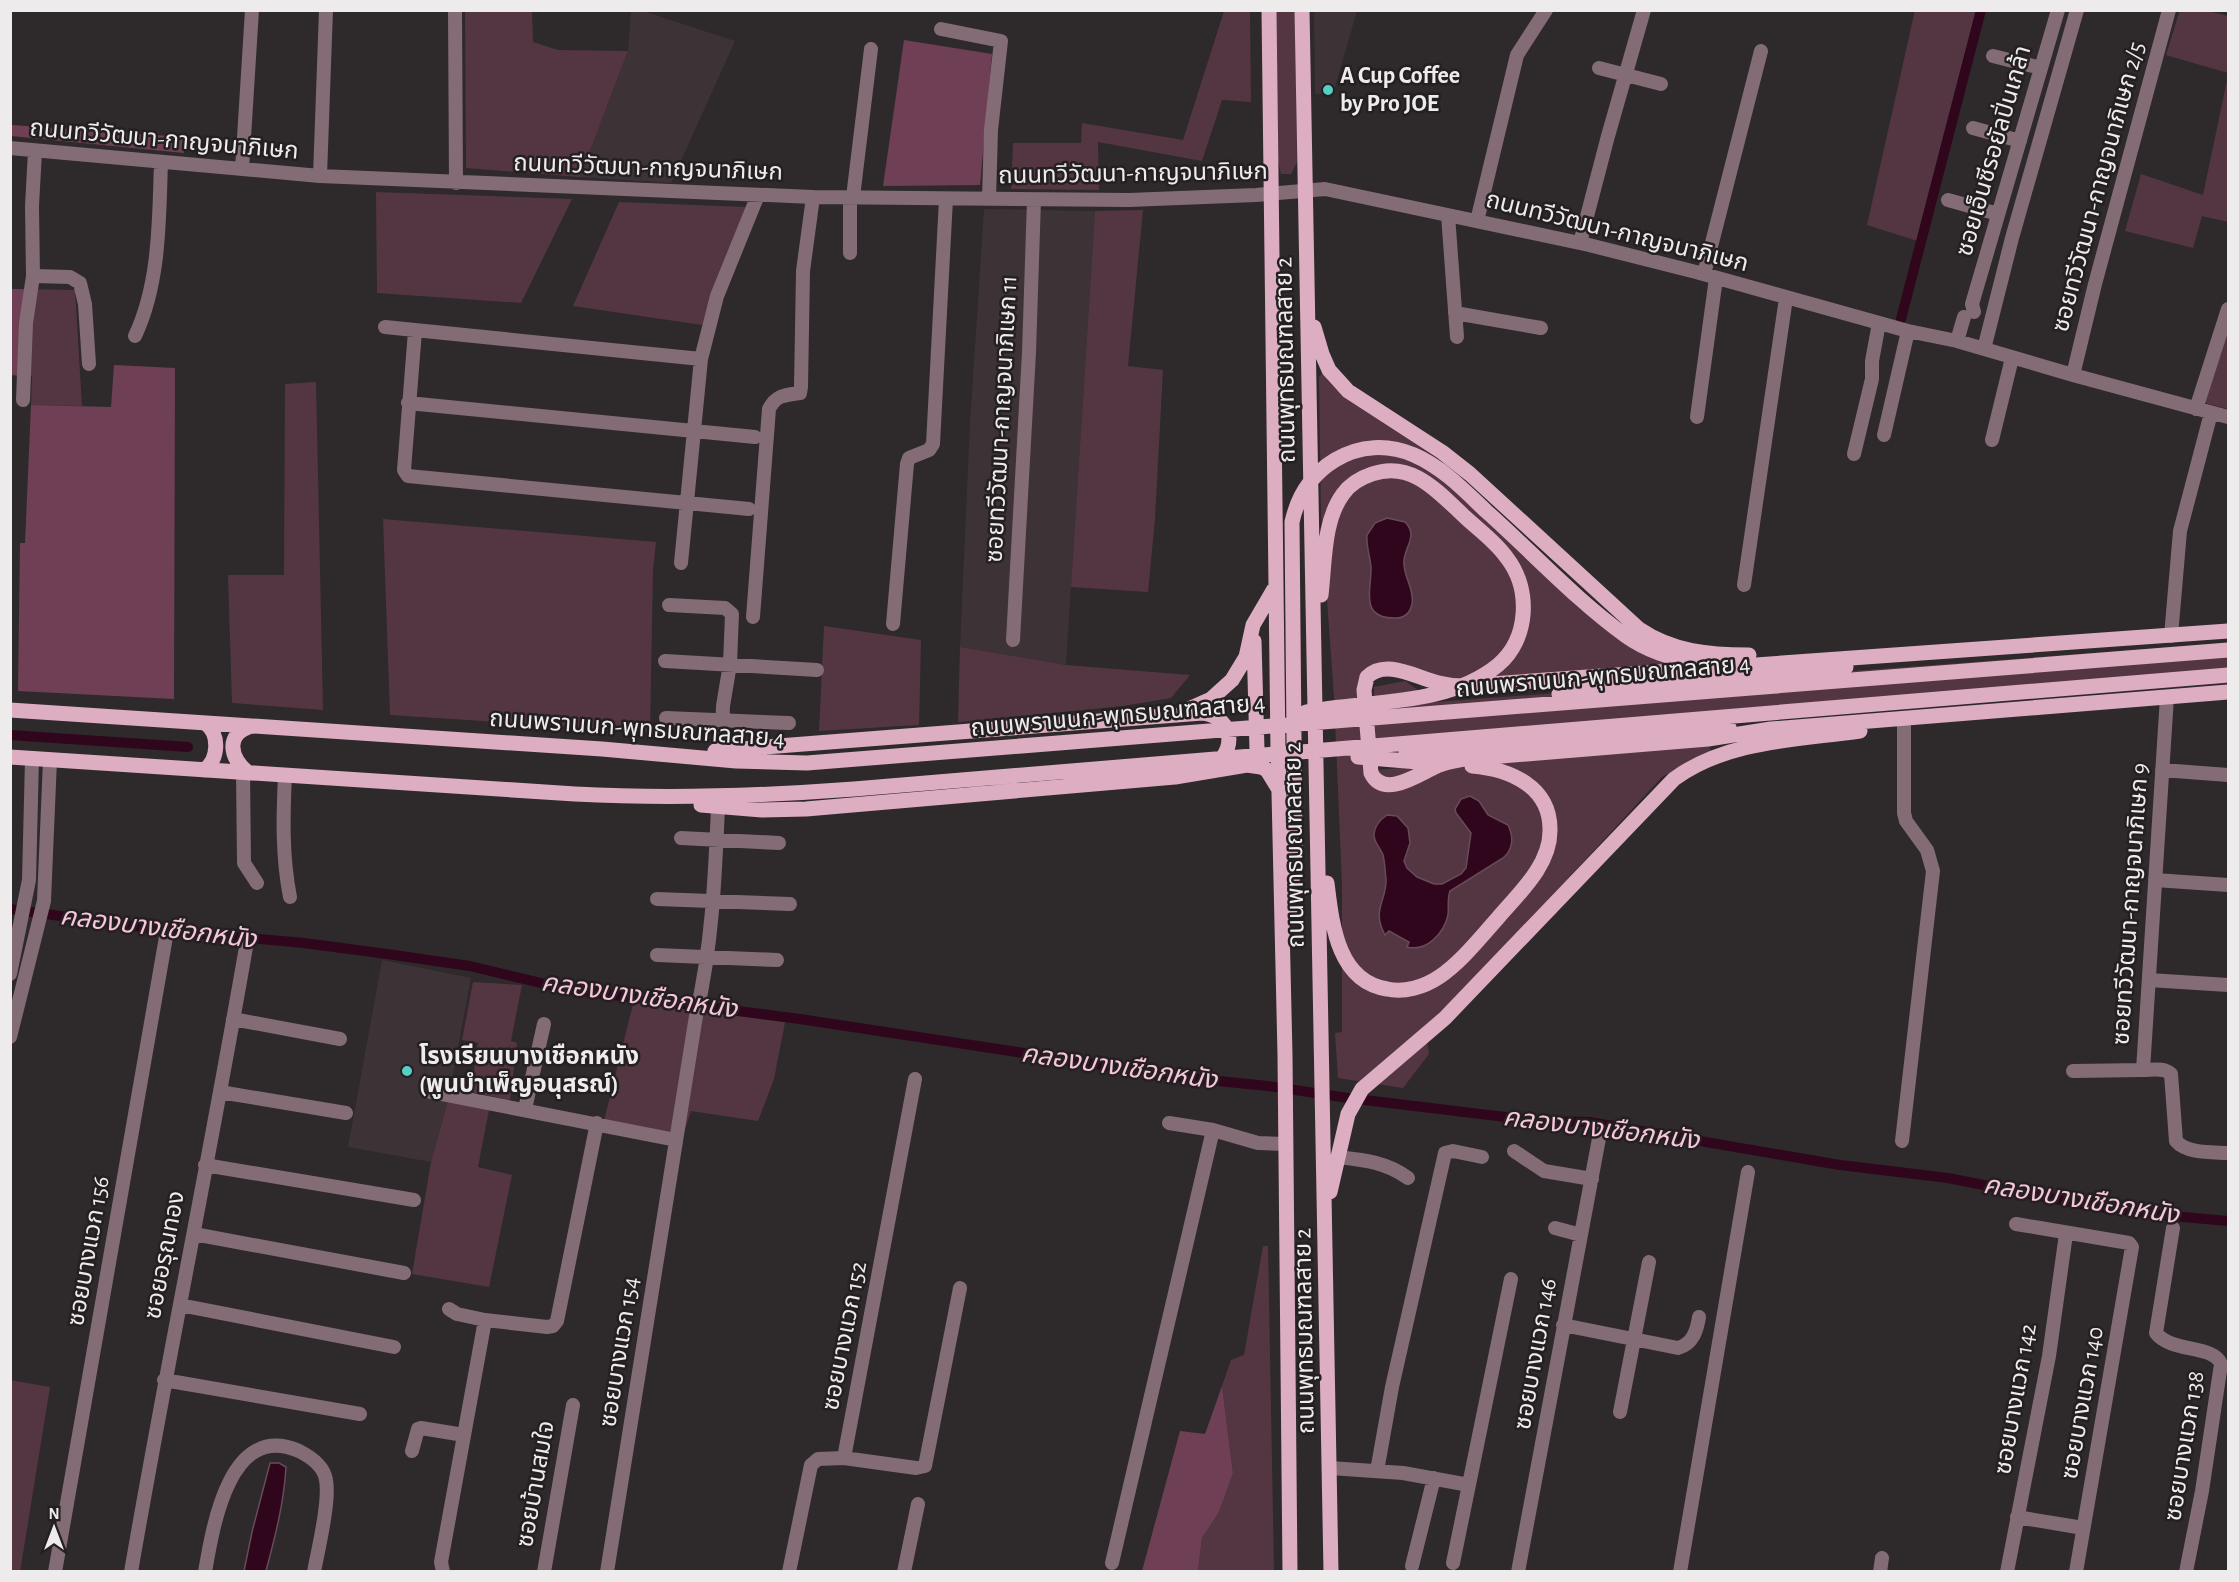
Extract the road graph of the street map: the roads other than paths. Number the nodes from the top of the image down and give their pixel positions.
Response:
1 (252, 10) edge
2 (326, 10) edge
3 (455, 10) edge
4 (1269, 10) edge
5 (1302, 10) edge
6 (1546, 10) edge
7 (1644, 10) edge
8 (2058, 10) edge
9 (2077, 10) edge
10 (2169, 10) edge
11 (941, 29) dead end
12 (871, 50) dead end
13 (1761, 51) dead end
14 (1993, 56) dead end
15 (1599, 68) dead end
16 (2042, 68) junction
17 (1626, 74) junction
18 (1661, 84) dead end
19 (1973, 128) dead end
20 (2020, 141) junction
21 (10, 148) edge
22 (35, 151) junction
23 (161, 162) junction
24 (242, 169) junction
25 (320, 176) junction
26 (456, 183) junction
27 (1305, 190) junction
28 (1271, 194) junction
29 (758, 195) junction
30 (813, 197) junction
31 (852, 197) junction
32 (946, 199) junction
33 (989, 199) junction
34 (1034, 200) junction
35 (1948, 200) dead end
36 (1998, 214) junction
37 (1448, 215) junction
38 (1477, 221) junction
39 (1580, 243) junction
40 (850, 252) dead end
41 (1307, 266) junction
42 (33, 276) junction
43 (1710, 276) junction
44 (1786, 298) junction
45 (2229, 309) edge
46 (1455, 313) junction
47 (1879, 323) junction
48 (385, 327) dead end
49 (1541, 328) dead end
50 (415, 331) junction
51 (1908, 331) junction
52 (135, 336) dead end
53 (1457, 337) dead end
54 (1962, 342) junction
55 (1984, 349) junction
56 (2012, 358) junction
57 (701, 360) junction
58 (89, 364) dead end
59 (2073, 375) junction
60 (24, 400) dead end
61 (408, 403) junction
62 (2196, 410) junction
63 (2211, 413) junction
64 (1697, 417) dead end
65 (2229, 417) edge
66 (695, 431) junction
67 (1884, 435) dead end
68 (755, 437) dead end
69 (1992, 440) dead end
70 (1854, 454) dead end
71 (686, 502) junction
72 (749, 509) dead end
73 (681, 563) dead end
74 (1276, 585) junction
75 (1744, 585) dead end
76 (669, 605) dead end
77 (753, 617) dead end
78 (893, 624) dead end
79 (1253, 625) junction
80 (2229, 631) edge
81 (2171, 636) junction
82 (1013, 639) dead end
83 (1314, 647) junction
84 (1976, 650) junction
85 (2229, 650) edge
86 (1836, 658) junction
87 (665, 661) dead end
88 (730, 664) junction
89 (817, 670) dead end
90 (1734, 671) junction
91 (2229, 675) edge
92 (2229, 692) edge
93 (2167, 697) junction
94 (10, 710) edge
95 (1459, 711) junction
96 (1990, 711) junction
97 (1152, 717) junction
98 (666, 718) dead end
99 (722, 720) junction
100 (205, 723) junction
101 (789, 723) dead end
102 (252, 726) junction
103 (1904, 726) junction
104 (1242, 729) junction
105 (1772, 729) junction
106 (721, 751) junction
107 (658, 753) junction
108 (1274, 753) junction
109 (10, 757) edge
110 (1358, 757) junction
111 (32, 759) junction
112 (50, 760) junction
113 (1265, 768) junction
114 (204, 770) junction
115 (2162, 770) junction
116 (246, 772) junction
117 (285, 775) junction
118 (1193, 775) junction
119 (2229, 776) edge
120 (1279, 791) junction
121 (610, 796) junction
122 (718, 807) junction
123 (1317, 816) junction
124 (681, 838) dead end
125 (717, 839) junction
126 (779, 843) dead end
127 (2155, 880) junction
128 (257, 883) dead end
129 (2229, 885) edge
130 (290, 897) dead end
131 (657, 899) dead end
132 (714, 902) junction
133 (790, 904) dead end
134 (166, 937) dead end
135 (246, 947) dead end
136 (657, 955) dead end
137 (708, 958) junction
138 (777, 960) dead end
139 (1283, 960) junction
140 (12, 969) edge
141 (2149, 980) junction
142 (2229, 985) edge
143 (233, 1019) junction
144 (544, 1024) dead end
145 (10, 1037) edge
146 (340, 1039) dead end
147 (2143, 1070) junction
148 (2073, 1071) dead end
149 (915, 1079) dead end
150 (220, 1092) junction
151 (431, 1092) dead end
152 (525, 1109) junction
153 (346, 1113) dead end
154 (597, 1123) junction
155 (1169, 1123) dead end
156 (1213, 1130) junction
157 (1599, 1139) dead end
158 (676, 1140) junction
159 (1902, 1141) dead end
160 (1285, 1144) junction
161 (1514, 1151) dead end
162 (2229, 1153) edge
163 (1337, 1156) junction
164 (1482, 1157) dead end
165 (205, 1165) junction
166 (1748, 1172) dead end
167 (1408, 1178) dead end
168 (1592, 1179) junction
169 (414, 1200) dead end
170 (1325, 1216) junction
171 (2016, 1224) dead end
172 (1555, 1228) dead end
173 (2173, 1228) dead end
174 (194, 1234) junction
175 (1581, 1234) junction
176 (2066, 1234) junction
177 (1649, 1262) dead end
178 (404, 1273) dead end
179 (1511, 1279) dead end
180 (960, 1288) dead end
181 (180, 1305) junction
182 (449, 1309) dead end
183 (1699, 1317) dead end
184 (485, 1320) junction
185 (1563, 1325) junction
186 (1633, 1340) junction
187 (394, 1347) dead end
188 (164, 1380) junction
189 (573, 1405) dead end
190 (1620, 1412) dead end
191 (360, 1414) dead end
192 (464, 1435) junction
193 (411, 1452) dead end
194 (844, 1458) junction
195 (1330, 1468) junction
196 (1377, 1471) junction
197 (1434, 1478) junction
198 (1469, 1485) junction
199 (918, 1504) dead end
200 (2017, 1517) junction
201 (2083, 1528) junction
202 (1113, 1563) dead end
203 (1453, 1563) dead end
204 (1412, 1566) dead end
205 (55, 1572) edge
206 (131, 1572) edge
207 (205, 1572) edge
208 (314, 1572) edge
209 (443, 1572) edge
210 (544, 1572) edge
211 (607, 1572) edge
212 (789, 1572) edge
213 (904, 1572) edge
214 (1290, 1572) edge
215 (1331, 1572) edge
216 (1518, 1572) edge
217 (1680, 1572) edge
218 (2007, 1572) edge
219 (2076, 1572) edge
220 (2186, 1572) edge

1 - 24 street
2 - 25 street
3 - 26 street
4 - 28 main road, ถนนพุทธมณฑลสาย 2
5 - 27 main road, ถนนพุทธมณฑลสาย 2
6 - 38 street
7 - 17 street
8 - 16 street, ซอยเอ็นซีรอยัลปิ่นเกล้า
9 - 55 street
10 - 59 street, ซอยทวีวัฒนา-กาญจนาภิเษก 2/5
11 - 33 street
12 - 31 street
13 - 43 street
14 - 16 street
15 - 17 street
16 - 20 street, ซอยเอ็นซีรอยัลปิ่นเกล้า
17 - 18 street
17 - 39 street
19 - 20 street
20 - 36 street, ซอยเอ็นซีรอยัลปิ่นเกล้า
21 - 22 street, ถนนทวีวัฒนา-กาญจนาภิเษก
22 - 23 street, ถนนทวีวัฒนา-กาญจนาภิเษก
22 - 42 street
23 - 24 street, ถนนทวีวัฒนา-กาญจนาภิเษก
23 - 52 street
24 - 25 street, ถนนทวีวัฒนา-กาญจนาภิเษก
25 - 26 street, ถนนทวีวัฒนา-กาญจนาภิเษก
26 - 29 street, ถนนทวีวัฒนา-กาญจนาภิเษก
27 - 28 street, ถนนทวีวัฒนา-กาญจนาภิเษก
27 - 37 street, ถนนทวีวัฒนา-กาญจนาภิเษก
27 - 41 main road, ถนนพุทธมณฑลสาย 2
28 - 34 street, ถนนทวีวัฒนา-กาญจนาภิเษก
28 - 74 main road, ถนนพุทธมณฑลสาย 2
29 - 30 street, ถนนทวีวัฒนา-กาญจนาภิเษก
29 - 57 street
30 - 31 street, ถนนทวีวัฒนา-กาญจนาภิเษก
30 - 77 street
31 - 32 street, ถนนทวีวัฒนา-กาญจนาภิเษก
31 - 40 street
32 - 33 street, ถนนทวีวัฒนา-กาญจนาภิเษก
32 - 78 street
33 - 34 street, ถนนทวีวัฒนา-กาญจนาภิเษก
34 - 82 street, ซอยทวีวัฒนา-กาญจนาภิเษก 11
35 - 36 street
36 - 54 street, ซอยเอ็นซีรอยัลปิ่นเกล้า
37 - 38 street, ถนนทวีวัฒนา-กาญจนาภิเษก
37 - 46 street
38 - 39 street, ถนนทวีวัฒนา-กาญจนาภิเษก
39 - 43 street, ถนนทวีวัฒนา-กาญจนาภิเษก
41 - 83 main road, ถนนพุทธมณฑลสาย 2
41 - 86 main road
42 - 58 street
42 - 60 street
43 - 44 street, ถนนทวีวัฒนา-กาญจนาภิเษก
43 - 64 street
44 - 47 street, ถนนทวีวัฒนา-กาญจนาภิเษก
44 - 75 street
45 - 62 street
46 - 49 street
46 - 53 street
47 - 51 street, ถนนทวีวัฒนา-กาญจนาภิเษก
47 - 70 street
48 - 50 street
50 - 57 street
50 - 61 street
51 - 54 street, ถนนทวีวัฒนา-กาญจนาภิเษก
51 - 67 street
54 - 55 street, ถนนทวีวัฒนา-กาญจนาภิเษก
55 - 56 street, ถนนทวีวัฒนา-กาญจนาภิเษก
56 - 59 street, ถนนทวีวัฒนา-กาญจนาภิเษก
56 - 69 street
57 - 66 street
59 - 62 street, ถนนทวีวัฒนา-กาญจนาภิเษก
61 - 66 street
61 - 71 street
62 - 63 street, ถนนทวีวัฒนา-กาญจนาภิเษก
63 - 65 street, ถนนทวีวัฒนา-กาญจนาภิเษก
63 - 81 street
66 - 68 street
66 - 71 street
71 - 72 street
71 - 73 street
74 - 79 main road
74 - 120 main road, ถนนพุทธมณฑลสาย 2
76 - 88 street
79 - 97 main road
79 - 113 main road
80 - 81 main road
81 - 84 main road
83 - 104 main road
83 - 123 main road, ถนนพุทธมณฑลสาย 2
84 - 86 main road
84 - 90 main road
85 - 95 main road, ถนนพรานนก-พุทธมณฑลสาย 4
86 - 90 main road
87 - 88 street
88 - 89 street
88 - 99 street
90 - 95 main road
90 - 105 main road
90 - 139 main road
91 - 108 main road, ถนนพรานนก-พุทธมณฑลสาย 4
92 - 93 main road
93 - 96 main road
93 - 115 street, ซอยทวีวัฒนา-กาญจนาภิเษก 9
94 - 100 main road, ถนนพรานนก-พุทธมณฑลสาย 4
95 - 104 main road, ถนนพรานนก-พุทธมณฑลสาย 4
96 - 103 main road
96 - 105 main road
97 - 106 main road
97 - 118 main road
98 - 99 street
99 - 101 street
99 - 106 street
100 - 102 main road, ถนนพรานนก-พุทธมณฑลสาย 4
100 - 114 main road
102 - 107 main road, ถนนพรานนก-พุทธมณฑลสาย 4
102 - 116 main road
103 - 159 street
103 - 163 main road
104 - 107 main road, ถนนพรานนก-พุทธมณฑลสาย 4
105 - 110 main road
106 - 107 main road
108 - 110 main road
108 - 121 main road, ถนนพรานนก-พุทธมณฑลสาย 4
109 - 111 main road, ถนนพรานนก-พุทธมณฑลสาย 4
110 - 123 main road
111 - 112 main road, ถนนพรานนก-พุทธมณฑลสาย 4
111 - 140 street
112 - 114 main road, ถนนพรานนก-พุทธมณฑลสาย 4
112 - 145 street
113 - 118 main road
113 - 120 main road
114 - 116 main road, ถนนพรานนก-พุทธมณฑลสาย 4
115 - 119 street
115 - 127 street, ซอยทวีวัฒนา-กาญจนาภิเษก 9
116 - 117 main road, ถนนพรานนก-พุทธมณฑลสาย 4
116 - 128 street
117 - 121 main road, ถนนพรานนก-พุทธมณฑลสาย 4
117 - 130 street
118 - 122 main road
120 - 139 main road, ถนนพุทธมณฑลสาย 2
121 - 122 main road
122 - 125 street, ซอยบางแวก 154
123 - 170 main road, ถนนพุทธมณฑลสาย 2
124 - 125 street
125 - 126 street
125 - 132 street, ซอยบางแวก 154
127 - 129 street
127 - 141 street, ซอยทวีวัฒนา-กาญจนาภิเษก 9
131 - 132 street
132 - 133 street
132 - 137 street, ซอยบางแวก 154
134 - 205 street, ซอยบางแวก 156
135 - 143 street, ซอยอรุณทอง
136 - 137 street
137 - 138 street
137 - 158 street, ซอยบางแวก 154
139 - 160 main road, ถนนพุทธมณฑลสาย 2
141 - 142 street
141 - 147 street, ซอยทวีวัฒนา-กาญจนาภิเษก 9
143 - 146 street
143 - 150 street, ซอยอรุณทอง
144 - 152 street
147 - 148 street
147 - 162 street, ซอยทวีวัฒนา-กาญจนาภิเษก 9
149 - 194 street, ซอยบางแวก 152
150 - 153 street
150 - 165 street, ซอยอรุณทอง
151 - 152 street
152 - 154 street
154 - 158 street
154 - 184 street
155 - 156 street
156 - 160 street
156 - 202 street
157 - 168 street, ซอยบางแวก 146
158 - 211 street, ซอยบางแวก 154
160 - 214 main road, ถนนพุทธมณฑลสาย 2
161 - 168 street
163 - 167 street
163 - 170 main road
164 - 196 street
165 - 169 street
165 - 174 street, ซอยอรุณทอง
166 - 217 street
168 - 175 street, ซอยบางแวก 146
170 - 195 main road, ถนนพุทธมณฑลสาย 2
171 - 176 street
172 - 175 street
173 - 220 street, ซอยบางแวก 138
174 - 178 street
174 - 181 street, ซอยอรุณทอง
175 - 185 street, ซอยบางแวก 146
176 - 200 street, ซอยบางแวก 142
176 - 201 street, ซอยบางแวก 140
177 - 186 street
179 - 198 street
180 - 194 street
181 - 187 street
181 - 188 street, ซอยอรุณทอง
182 - 184 street
183 - 186 street
184 - 192 street
185 - 186 street
185 - 216 street, ซอยบางแวก 146
186 - 190 street
188 - 191 street
188 - 206 street, ซอยอรุณทอง
189 - 210 street, ซอยบ้านสมใจ
192 - 193 street
192 - 209 street
194 - 212 street
195 - 196 street
195 - 215 main road, ถนนพุทธมณฑลสาย 2
196 - 197 street
197 - 198 street
197 - 204 street
198 - 203 street
199 - 213 street
200 - 201 street
200 - 218 street, ซอยบางแวก 142
201 - 219 street, ซอยบางแวก 140
207 - 208 street

